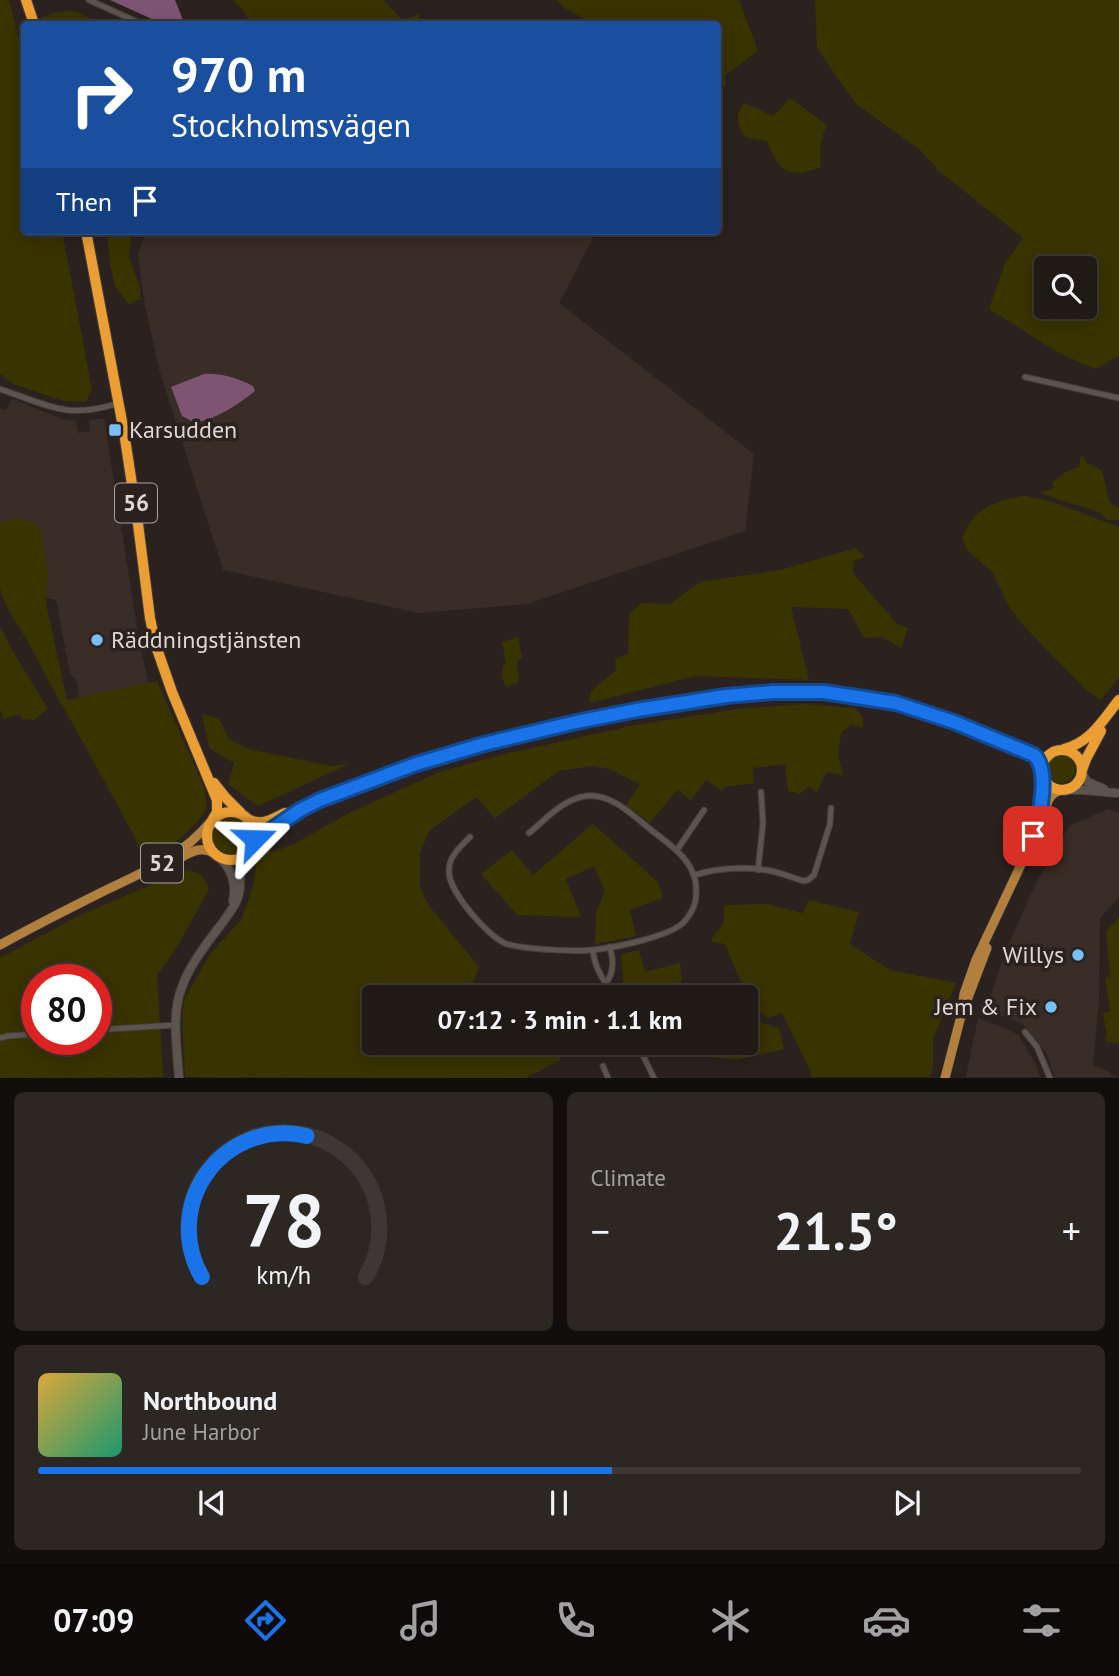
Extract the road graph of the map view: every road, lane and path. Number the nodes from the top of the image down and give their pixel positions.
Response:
1 (26, 0) edge
2 (89, 0) edge
3 (33, 21) edge
4 (135, 21) edge
5 (87, 235) edge
6 (1025, 377) dead end
7 (0, 389) edge
8 (1119, 398) edge
9 (119, 404) junction
10 (1119, 700) edge
11 (1119, 706) edge
12 (1013, 746) junction
13 (1059, 750) junction
14 (204, 770) junction
15 (1082, 772) junction
16 (1042, 774) junction
17 (1062, 790) junction
18 (761, 792) dead end
19 (1118, 794) edge
20 (320, 800) junction
21 (831, 808) dead end
22 (705, 810) dead end
23 (246, 818) junction
24 (212, 820) junction
25 (1039, 820) junction
26 (529, 833) dead end
27 (470, 837) dead end
28 (677, 850) junction
29 (248, 853) junction
30 (216, 855) junction
31 (758, 870) junction
32 (695, 875) junction
33 (230, 911) junction
34 (0, 945) edge
35 (609, 947) junction
36 (593, 950) junction
37 (0, 951) edge
38 (606, 983) joint
39 (176, 1025) junction
40 (112, 1029) edge
41 (1024, 1032) dead end
42 (21, 1035) edge
43 (0, 1038) edge
44 (644, 1055) edge
45 (603, 1066) dead end
46 (179, 1077) edge
47 (608, 1077) edge
48 (654, 1077) edge
49 (945, 1077) edge
50 (1050, 1077) edge

1 - 3 highway
2 - 4 street
5 - 9 highway, 56
6 - 8 street
7 - 9 street
9 - 14 highway, 56
10 - 13 highway
11 - 15 highway
12 - 13 highway
12 - 16 highway
12 - 20 highway
13 - 15 highway
13 - 16 highway
14 - 23 highway, 56
14 - 24 highway, 56
15 - 17 highway
15 - 19 street
16 - 17 highway
16 - 25 main road
17 - 19 street
17 - 25 main road
18 - 31 street
20 - 23 highway
20 - 29 highway
21 - 31 street
22 - 28 street
23 - 24 highway
23 - 29 highway
24 - 30 highway, 52
24 - 34 main road, 52
25 - 49 main road
26 - 28 street
27 - 36 street
28 - 32 street
29 - 30 highway, 52
29 - 33 street
30 - 33 street
30 - 37 main road, 52
31 - 32 street
32 - 35 street
33 - 39 street
35 - 36 street
35 - 38 street
36 - 38 street
39 - 40 street
39 - 46 street
41 - 50 street
42 - 43 street
44 - 48 street
45 - 47 street

